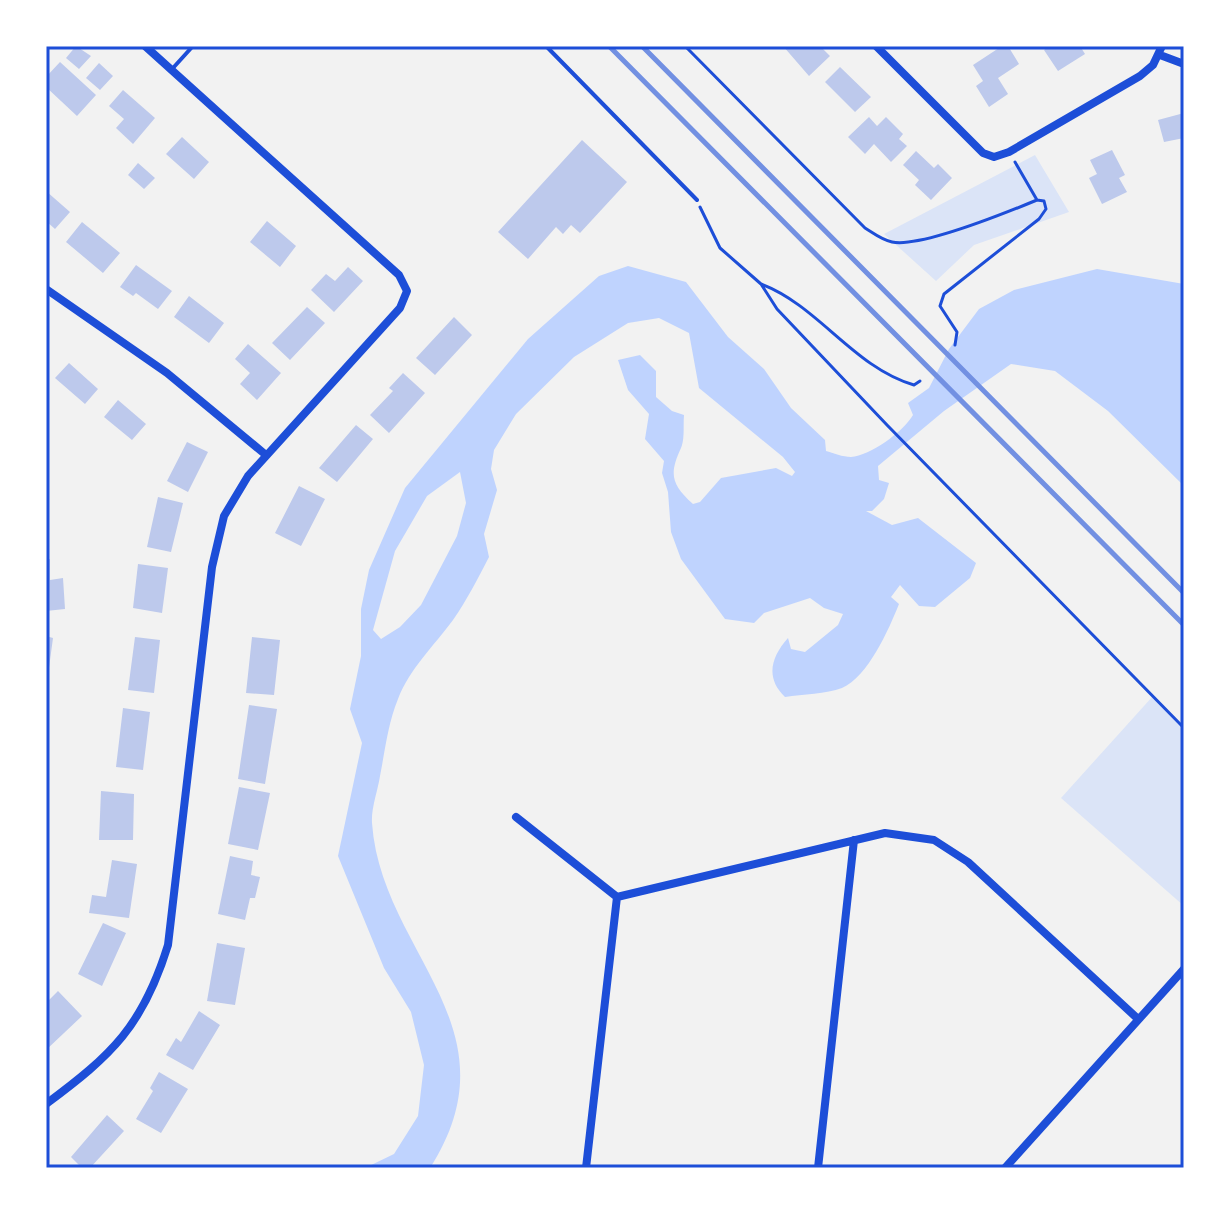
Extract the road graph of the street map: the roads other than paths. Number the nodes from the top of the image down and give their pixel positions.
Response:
1 (145, 46) edge
2 (193, 46) edge
3 (546, 46) edge
4 (876, 46) edge
5 (1161, 50) edge
6 (1184, 64) edge
7 (171, 70) junction
8 (697, 200) road end
9 (46, 289) edge
10 (266, 455) junction
11 (516, 817) dead end
12 (854, 840) junction
13 (617, 897) junction
14 (1184, 969) edge
15 (1138, 1019) junction
16 (46, 1104) edge
17 (586, 1168) edge
18 (818, 1168) edge
19 (1005, 1168) edge

1 - 7 street
2 - 7 lane
3 - 8 lane
4 - 5 street
5 - 6 street
7 - 10 street
9 - 10 street
10 - 16 street
11 - 13 street
12 - 13 street
12 - 15 street
12 - 18 street
13 - 17 street
14 - 15 street
15 - 19 street

